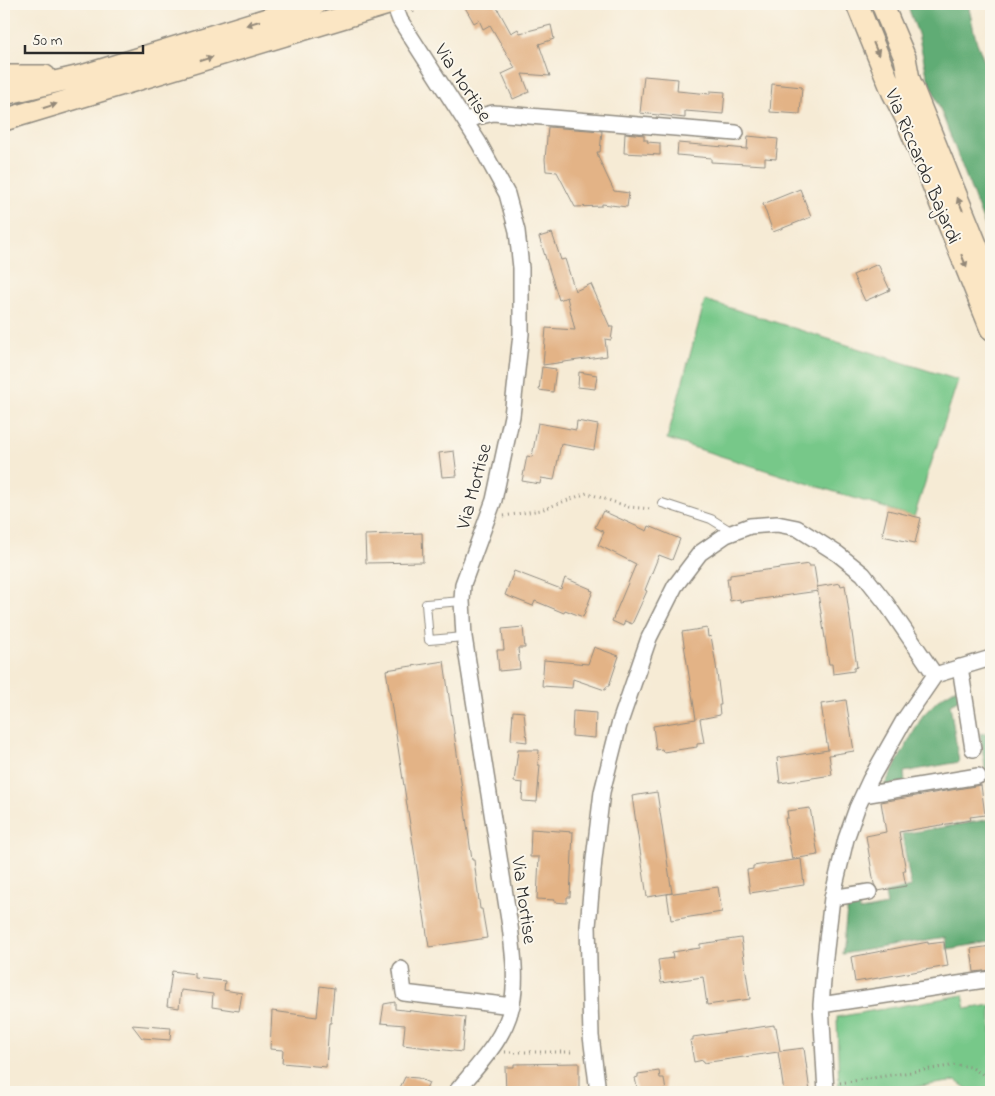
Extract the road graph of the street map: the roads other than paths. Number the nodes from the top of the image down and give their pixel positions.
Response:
1 (316, 4) edge
2 (388, 4) edge
3 (394, 4) edge
4 (857, 4) edge
5 (882, 4) edge
6 (85, 74) junction
7 (4, 76) edge
8 (4, 94) edge
9 (4, 120) edge
10 (465, 120) junction
11 (736, 134) dead end
12 (991, 281) edge
13 (991, 328) edge
14 (662, 503) dead end
15 (732, 532) junction
16 (462, 601) junction
17 (464, 637) junction
18 (991, 658) edge
19 (960, 666) junction
20 (935, 675) junction
21 (973, 749) dead end
22 (978, 776) dead end
23 (863, 795) junction
24 (869, 892) dead end
25 (832, 898) junction
26 (400, 969) dead end
27 (991, 979) edge
28 (512, 1006) junction
29 (821, 1006) junction
30 (829, 1088) edge
31 (456, 1092) edge
32 (598, 1092) edge

1 -> 6 main road
9 -> 2 main road
3 - 10 street, Via Mortise
4 -> 13 main road, Via Riccardo Bajardi
12 -> 5 main road, Via Riccardo Bajardi
6 - 7 main road
6 - 8 main road
10 - 11 street
10 - 16 street, Via Mortise
14 - 15 lane
15 - 20 street
15 - 32 street
16 - 17 street, Via Mortise
16 - 17 lane
17 - 28 street, Via Mortise
18 - 19 street
19 - 20 street
19 - 21 street
20 - 23 street
22 - 23 street
23 - 25 street
24 - 25 street
25 - 29 street
26 - 28 street
27 - 29 street
28 - 31 street, Via Mortise
29 - 30 street

